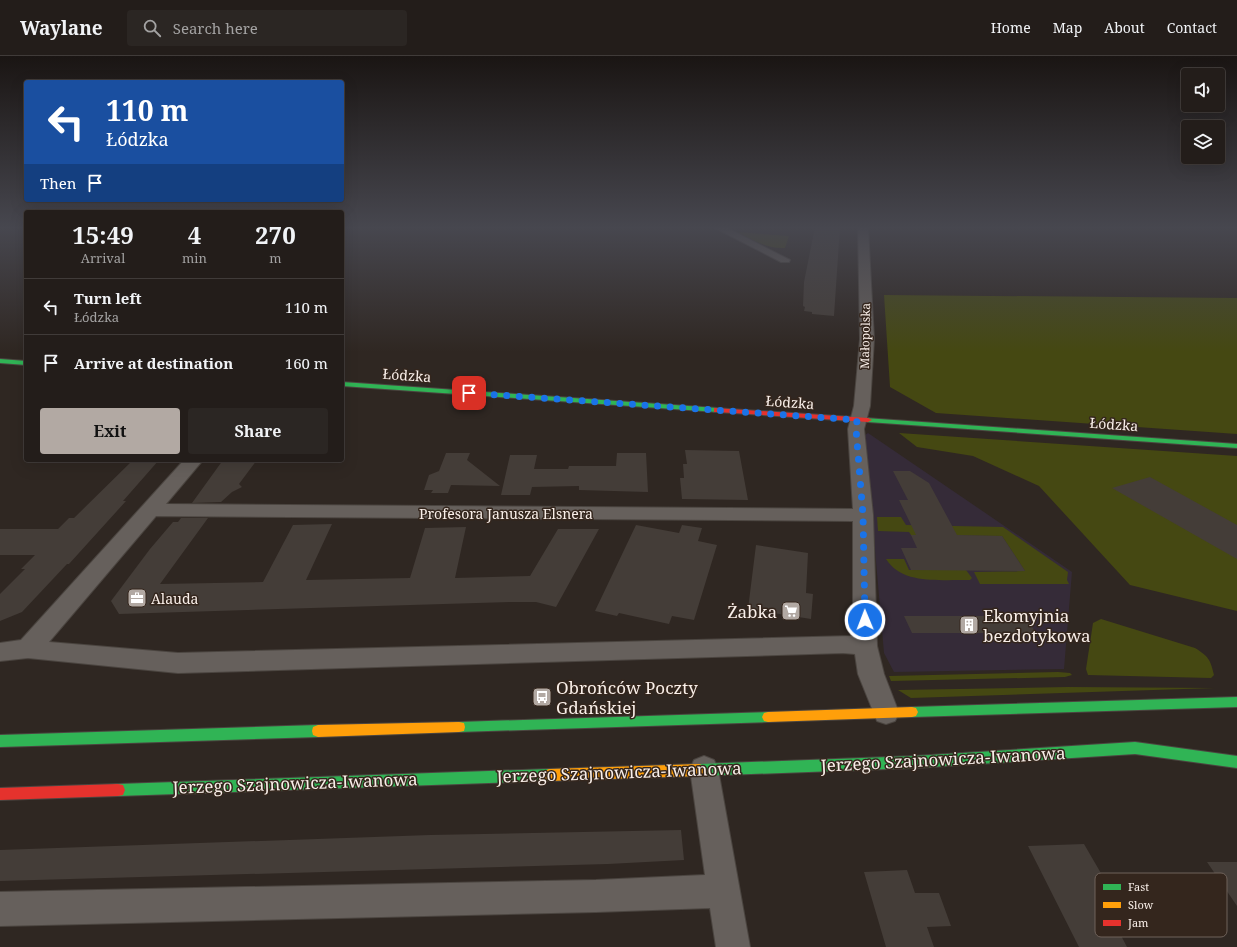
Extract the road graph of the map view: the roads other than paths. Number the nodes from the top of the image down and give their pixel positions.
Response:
1 (864, 269) edge
2 (0, 361) edge
3 (24, 362) edge
4 (344, 384) edge
5 (857, 420) junction
6 (1237, 446) edge
7 (192, 462) edge
8 (149, 510) junction
9 (863, 515) junction
10 (865, 646) junction
11 (28, 649) junction
12 (0, 652) edge
13 (1233, 703) edge
14 (886, 713) junction
15 (0, 741) edge
16 (1237, 762) edge
17 (704, 769) junction
18 (0, 794) edge
19 (725, 891) junction
20 (0, 909) edge
21 (734, 947) edge

1 - 5 street, Małopolska
2 - 3 main road
4 - 5 main road, Łódzka
5 - 6 main road, Łódzka
5 - 9 street, Małopolska
7 - 8 street
8 - 9 street, Profesora Janusza Elsnera
8 - 11 street
9 - 10 street, Małopolska
10 - 11 street
10 - 14 street, Małopolska
11 - 12 street
13 - 14 main road
14 - 15 main road
16 - 17 main road, Jerzego Szajnowicza-Iwanowa
17 - 18 main road, Jerzego Szajnowicza-Iwanowa
17 - 19 street
19 - 20 street
19 - 21 street

